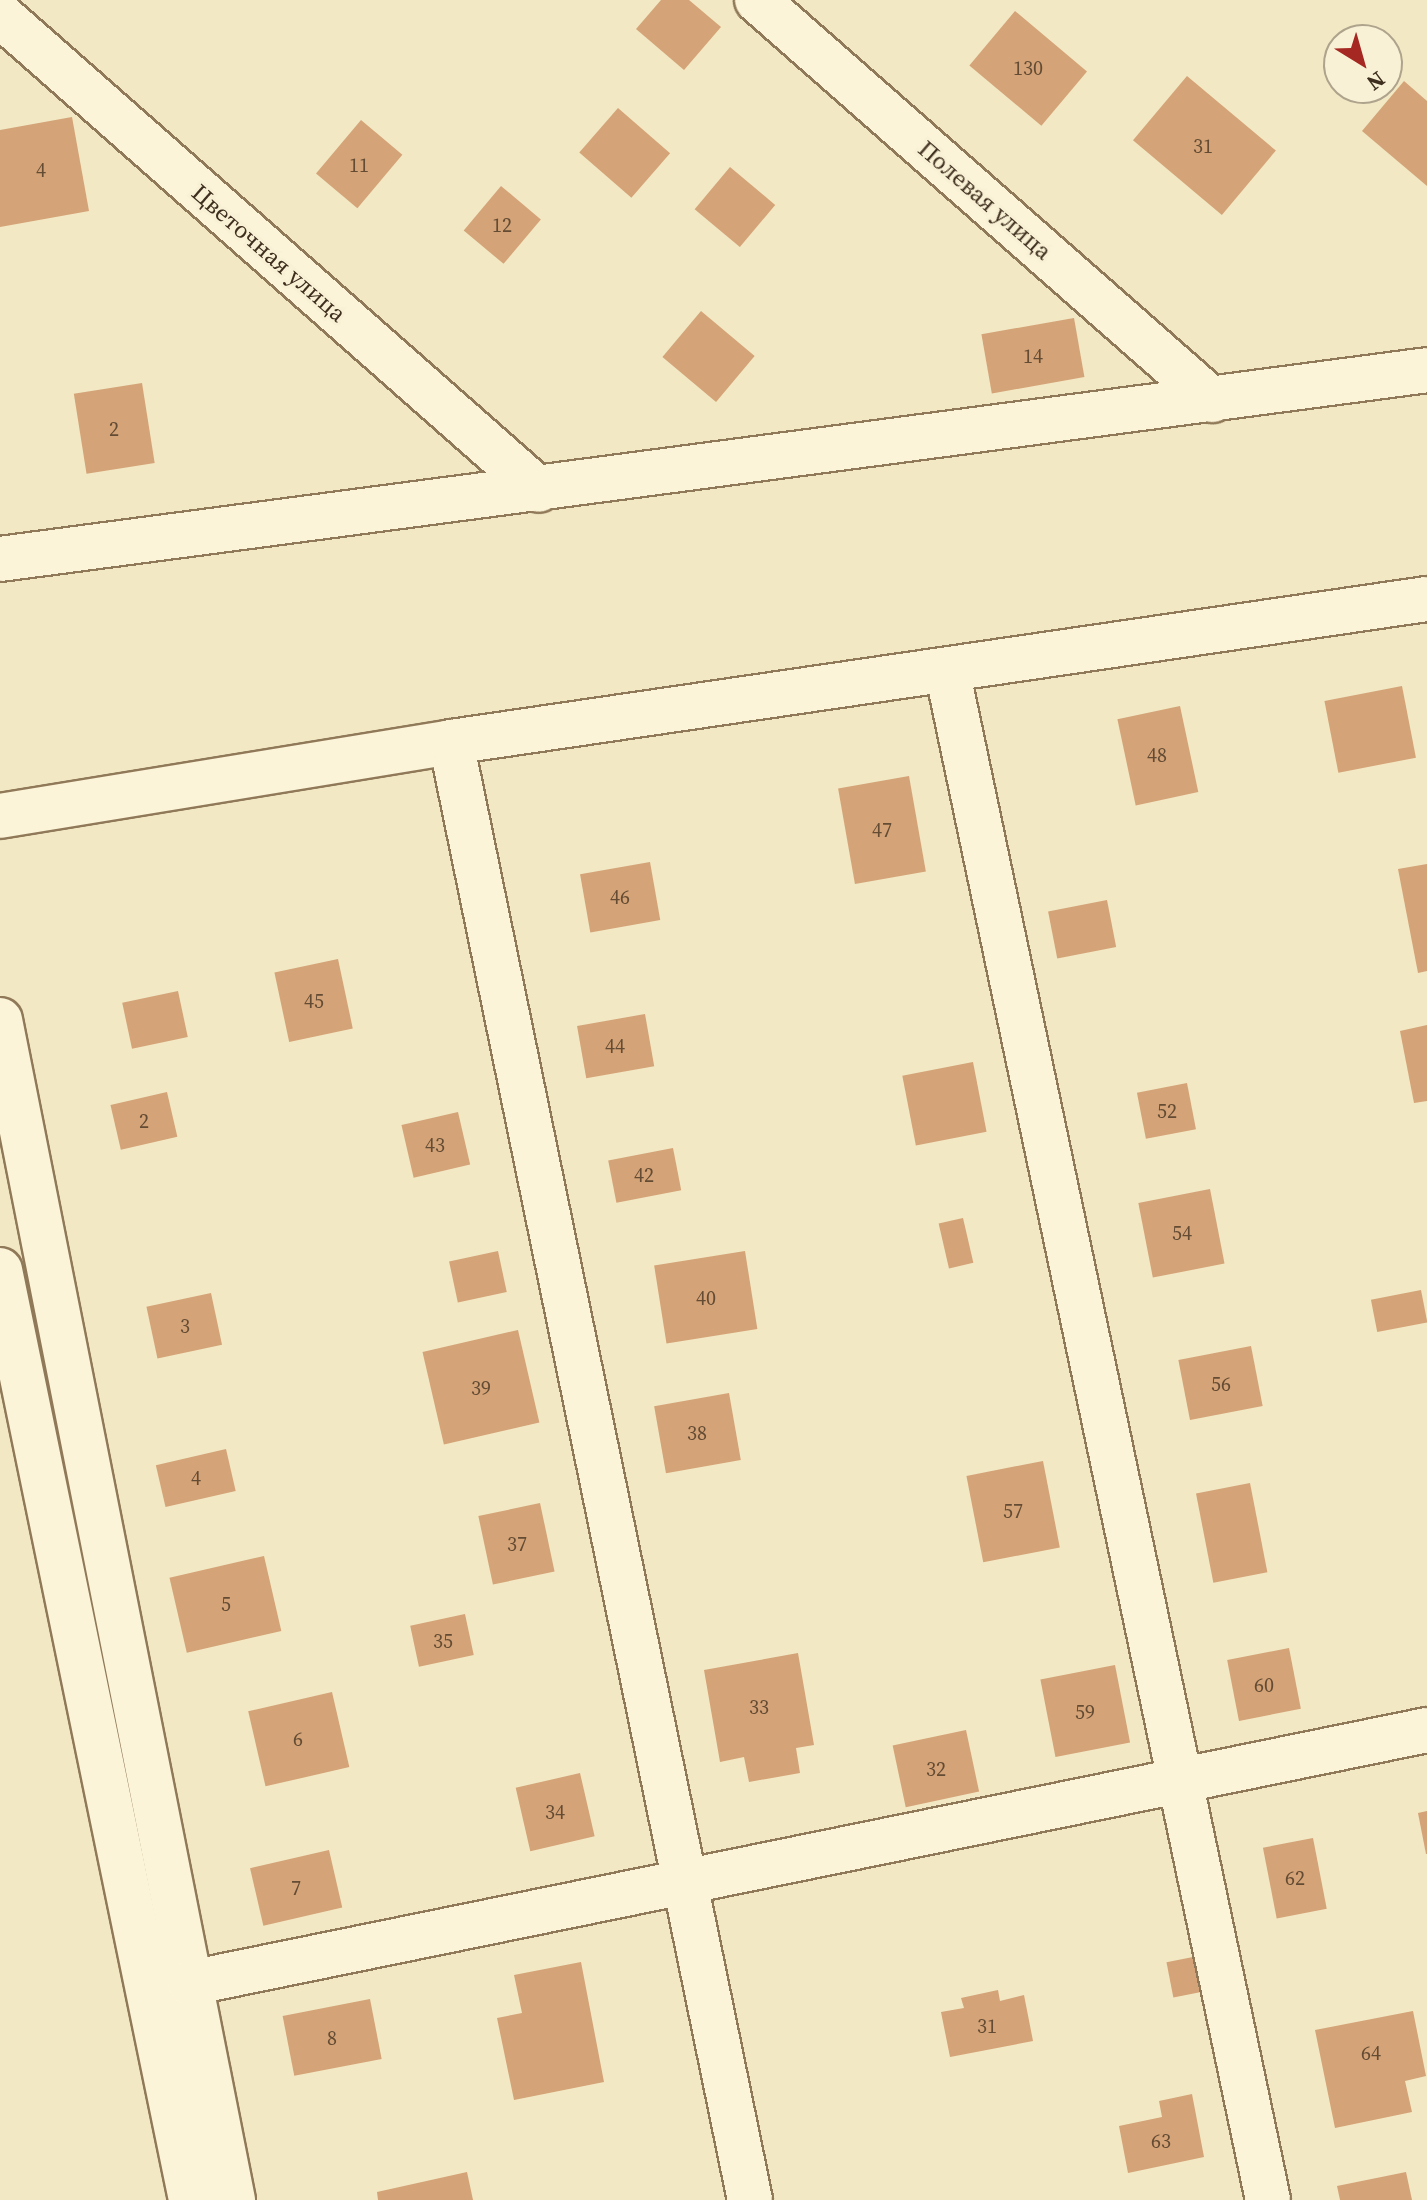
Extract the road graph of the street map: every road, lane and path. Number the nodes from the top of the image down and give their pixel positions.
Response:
1 (757, 0) edge
2 (0, 15) edge
3 (1427, 370) edge
4 (1212, 400) junction
5 (539, 490) junction
6 (0, 559) edge
7 (1427, 599) edge
8 (947, 670) junction
9 (451, 742) junction
10 (0, 816) edge
11 (0, 1020) edge
12 (0, 1270) edge
13 (1427, 1730) edge
14 (1179, 1779) junction
15 (682, 1879) junction
16 (190, 1983) junction
17 (191, 2200) edge
18 (233, 2200) edge
19 (750, 2200) edge
20 (1268, 2200) edge

1 - 4 street, Полевая улица
2 - 5 street, Цветочная улица
3 - 4 street
4 - 5 street
5 - 6 street
7 - 8 street
8 - 9 street
8 - 14 street
9 - 10 street
9 - 15 street
11 - 16 street
12 - 17 street
13 - 14 street
14 - 15 street
14 - 20 street
15 - 16 street
15 - 19 street
16 - 18 street

